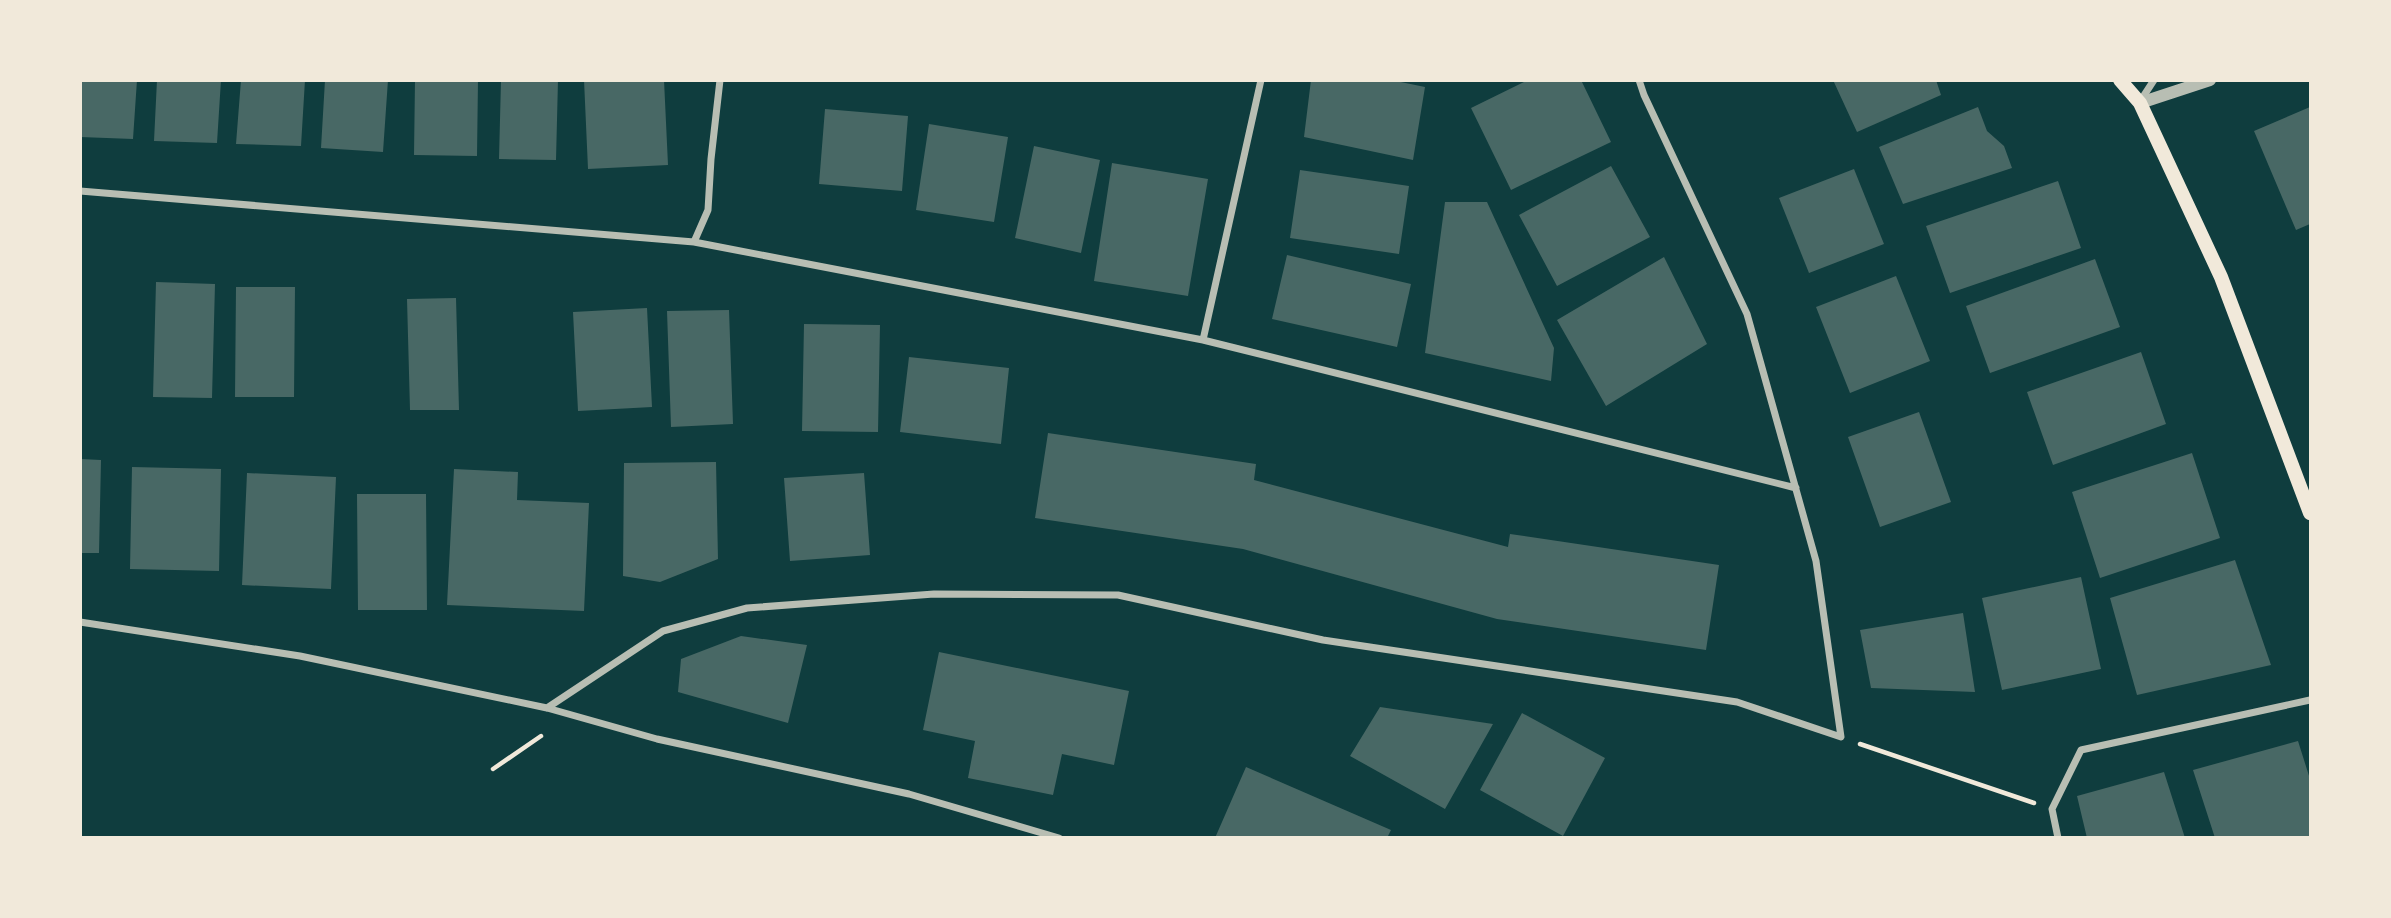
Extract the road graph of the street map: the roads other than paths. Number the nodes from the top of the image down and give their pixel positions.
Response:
1 (720, 80) edge
2 (1261, 80) edge
3 (1639, 80) edge
4 (2120, 80) edge
5 (2154, 80) edge
6 (2210, 80) edge
7 (2140, 103) junction
8 (80, 191) edge
9 (694, 242) junction
10 (1203, 340) junction
11 (1796, 488) junction
12 (2311, 513) edge
13 (80, 622) edge
14 (2311, 700) edge
15 (547, 708) junction
16 (1059, 838) edge
17 (2058, 838) edge

1 - 9 street
2 - 10 street
3 - 11 street
4 - 7 main road
5 - 7 street
6 - 7 street
7 - 12 main road
8 - 9 street
9 - 10 street
10 - 11 street
11 - 15 street
13 - 15 street
14 - 17 street
15 - 16 street

